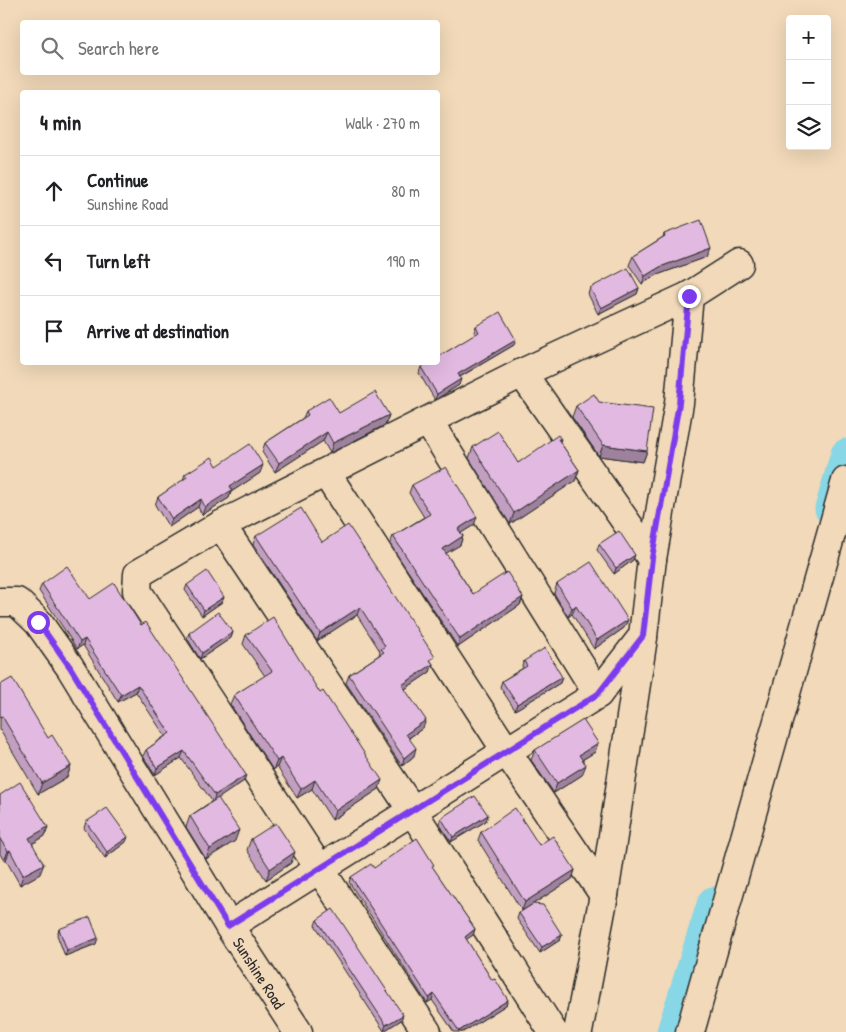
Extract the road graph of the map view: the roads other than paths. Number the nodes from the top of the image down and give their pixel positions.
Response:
1 (739, 264) dead end
2 (689, 296) junction
3 (522, 373) junction
4 (428, 421) junction
5 (326, 473) junction
6 (846, 481) edge
7 (221, 526) junction
8 (652, 558) junction
9 (0, 602) edge
10 (643, 636) junction
11 (598, 694) junction
12 (507, 752) junction
13 (412, 810) junction
14 (321, 869) junction
15 (604, 895) junction
16 (228, 926) junction
17 (298, 1032) edge
18 (427, 1032) edge
19 (553, 1032) edge
20 (578, 1032) edge
21 (690, 1032) edge

1 - 2 street
2 - 3 street
2 - 8 street
3 - 4 street
3 - 8 street
4 - 5 street
4 - 11 street
5 - 7 street
5 - 12 street
6 - 21 street
7 - 13 street
7 - 14 street
8 - 10 street
9 - 16 street, Sunshine Road
10 - 11 street
10 - 15 street
11 - 12 street
12 - 13 street
12 - 15 street
13 - 14 street
13 - 19 street
14 - 16 street
14 - 18 street
15 - 20 street
16 - 17 street, Sunshine Road

